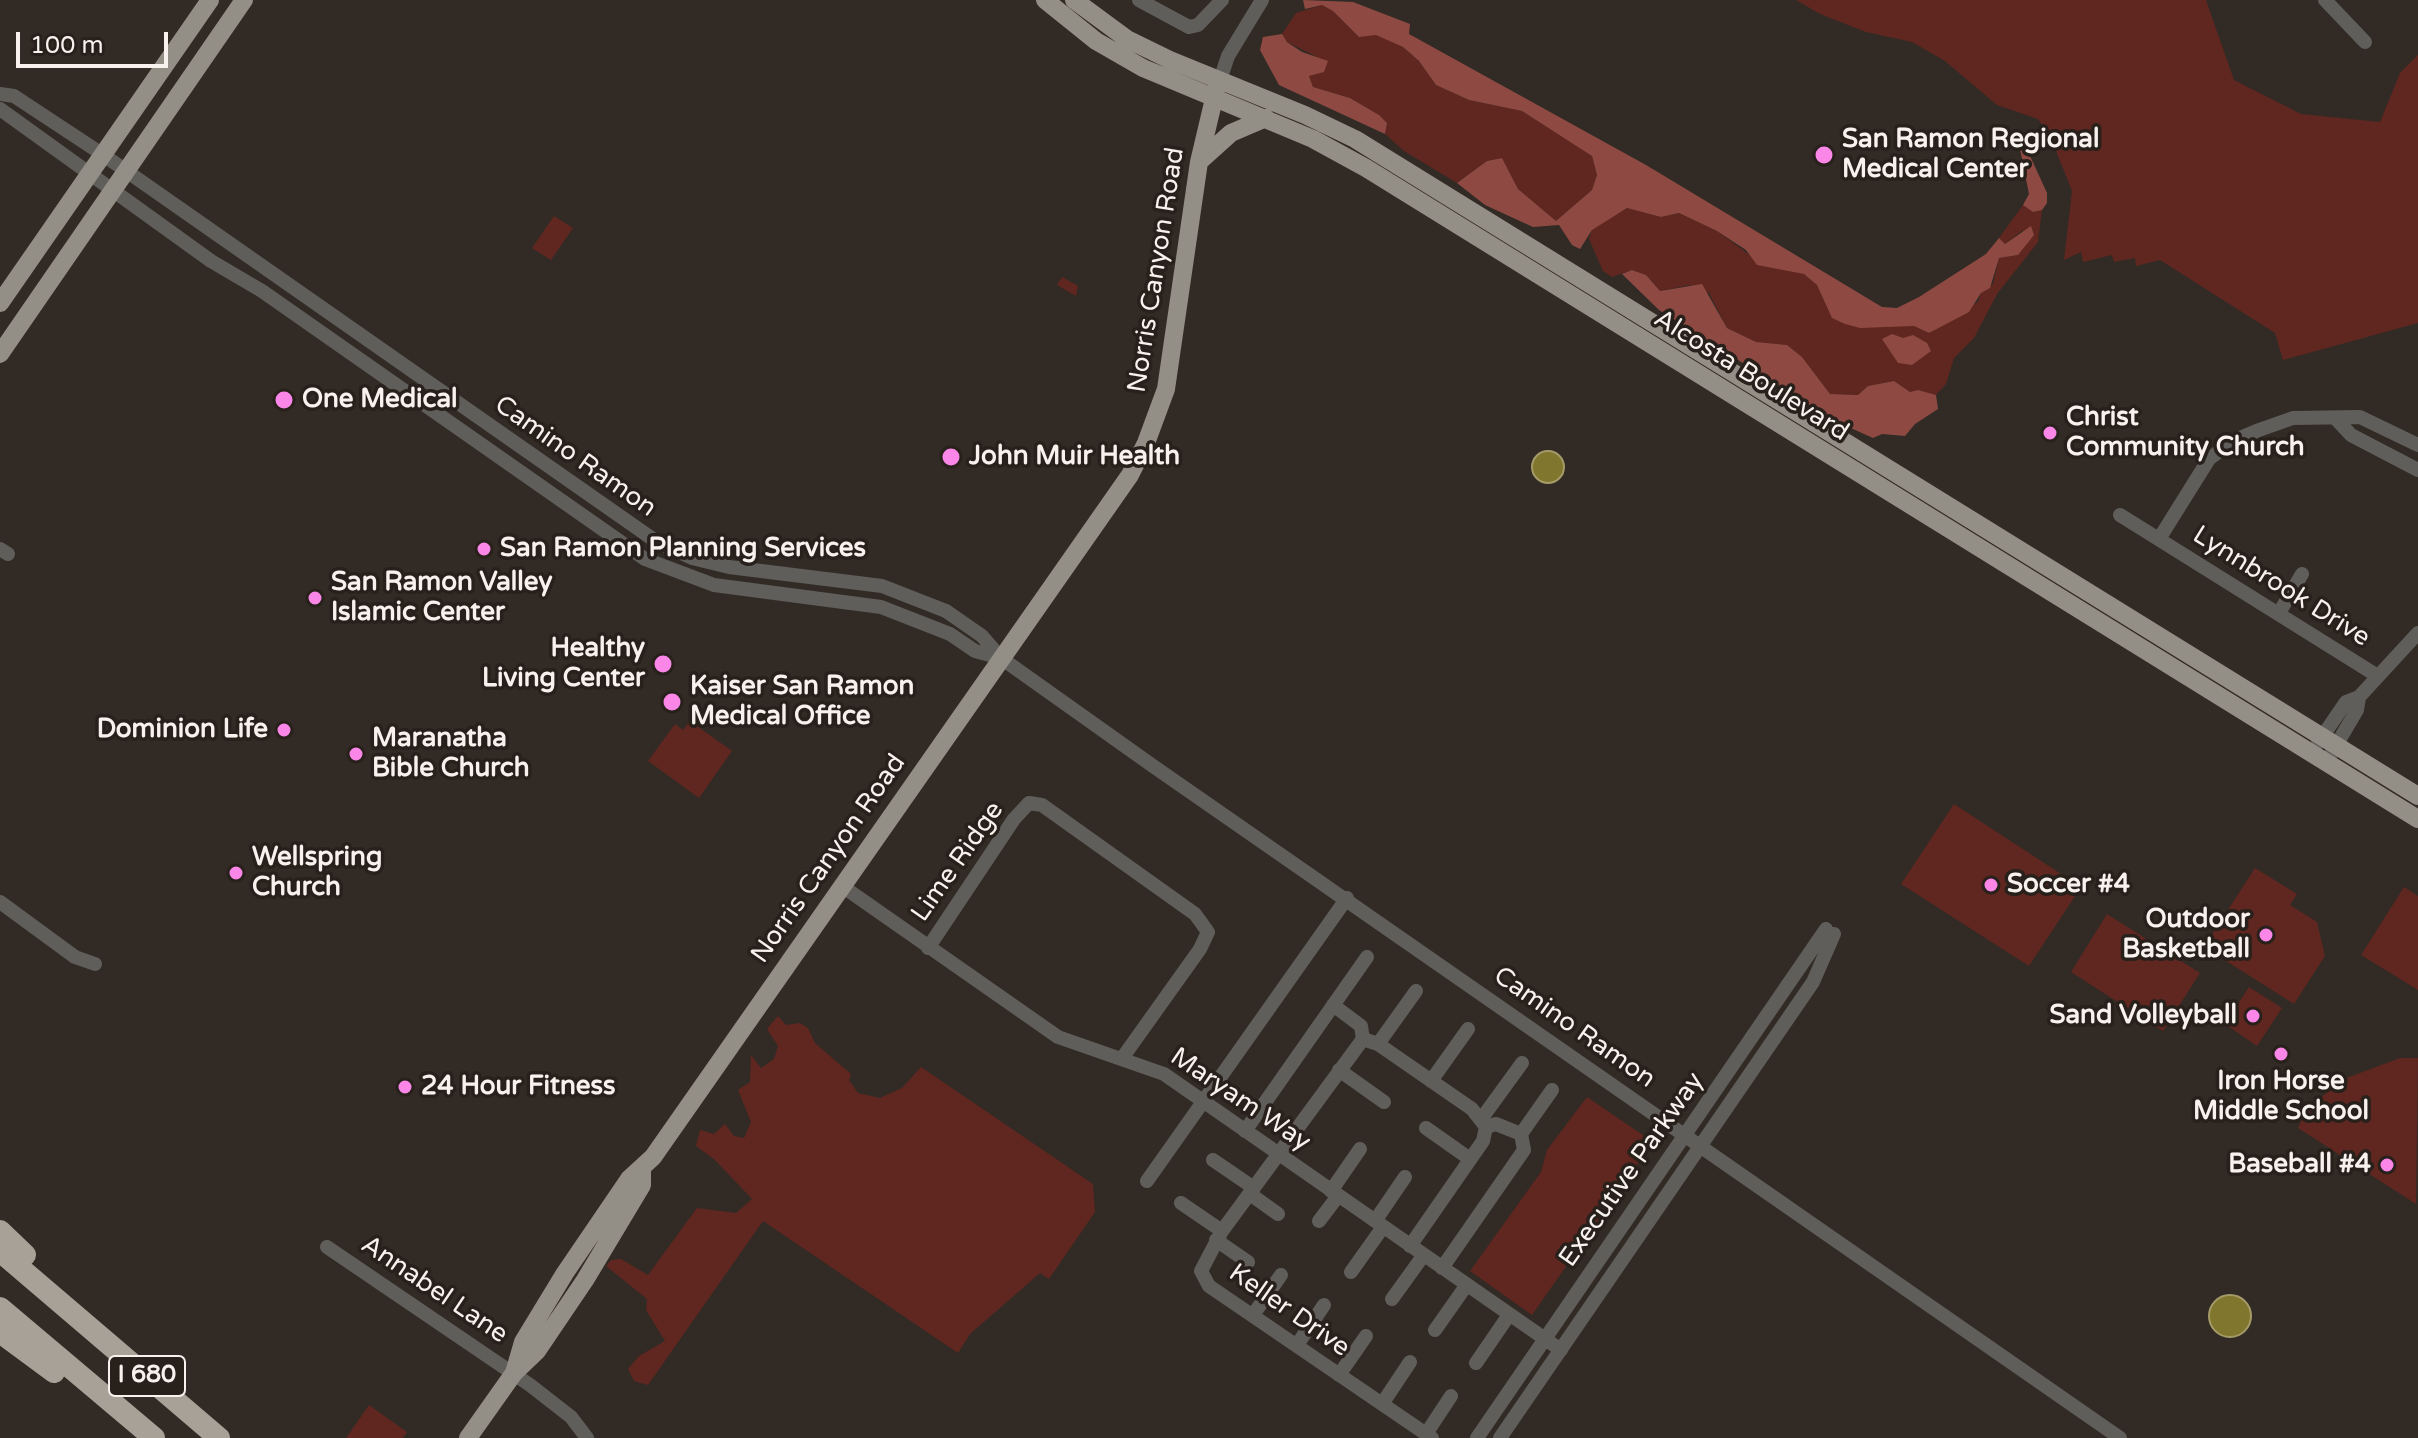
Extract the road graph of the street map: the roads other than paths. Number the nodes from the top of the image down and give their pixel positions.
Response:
1 (210, 0) edge
2 (244, 0) edge
3 (1045, 0) edge
4 (1074, 0) edge
5 (1139, 0) edge
6 (1222, 0) edge
7 (1262, 0) edge
8 (2325, 0) edge
9 (2365, 42) dead end
10 (1215, 91) junction
11 (0, 94) edge
12 (0, 109) edge
13 (1266, 118) junction
14 (102, 154) junction
15 (1199, 162) junction
16 (90, 172) junction
17 (126, 172) junction
18 (113, 190) junction
19 (0, 303) edge
20 (0, 354) edge
21 (2337, 420) junction
22 (2418, 445) edge
23 (2418, 470) edge
24 (2120, 515) dead end
25 (2159, 539) junction
26 (2302, 574) dead end
27 (2279, 613) junction
28 (2418, 633) edge
29 (1001, 658) junction
30 (2376, 675) junction
31 (2330, 740) junction
32 (2318, 759) junction
33 (2418, 796) edge
34 (2418, 819) edge
35 (842, 886) junction
36 (1347, 898) junction
37 (0, 902) edge
38 (928, 948) junction
39 (1367, 957) dead end
40 (95, 964) dead end
41 (1416, 991) dead end
42 (1333, 1005) junction
43 (1468, 1029) dead end
44 (1370, 1041) junction
45 (1123, 1057) junction
46 (1522, 1063) dead end
47 (1339, 1070) junction
48 (1431, 1081) junction
49 (1552, 1090) dead end
50 (1203, 1102) junction
51 (1384, 1102) dead end
52 (1484, 1122) junction
53 (1426, 1128) dead end
54 (1245, 1131) junction
55 (1521, 1134) junction
56 (1686, 1136) junction
57 (1701, 1146) junction
58 (1360, 1149) dead end
59 (1279, 1155) junction
60 (1470, 1159) junction
61 (1213, 1160) dead end
62 (1405, 1177) dead end
63 (1147, 1181) dead end
64 (1252, 1191) junction
65 (1335, 1193) junction
66 (1181, 1203) dead end
67 (1278, 1214) dead end
68 (1319, 1221) dead end
69 (1379, 1224) junction
70 (0, 1231) edge
71 (1219, 1236) junction
72 (1410, 1246) junction
73 (327, 1247) dead end
74 (0, 1251) edge
75 (1423, 1256) junction
76 (1248, 1262) dead end
77 (1442, 1268) junction
78 (1351, 1272) dead end
79 (1281, 1275) dead end
80 (1466, 1286) junction
81 (1392, 1299) dead end
82 (1324, 1305) dead end
83 (0, 1308) edge
84 (75, 1314) junction
85 (1253, 1315) junction
86 (1509, 1315) junction
87 (1435, 1330) dead end
88 (0, 1332) edge
89 (1366, 1336) dead end
90 (1545, 1339) junction
91 (1297, 1345) junction
92 (1561, 1350) junction
93 (1410, 1362) dead end
94 (1476, 1363) dead end
95 (514, 1373) junction
96 (1339, 1375) junction
97 (1451, 1396) dead end
98 (1382, 1404) junction
99 (125, 1413) junction
100 (1429, 1436) edge
101 (154, 1438) edge
102 (219, 1438) edge
103 (468, 1438) edge
104 (587, 1438) edge
105 (1477, 1438) edge
106 (1500, 1438) edge
107 (2120, 1438) edge

1 - 14 main road
2 - 17 main road
3 - 10 main road, Alcosta Boulevard
4 - 10 main road, Alcosta Boulevard
5 - 6 street
7 - 10 street
8 - 9 street
10 - 13 main road, Alcosta Boulevard
10 - 15 main road, Norris Canyon Road
10 - 31 main road, Alcosta Boulevard
11 - 14 street, Camino Ramon
12 - 16 street, Camino Ramon
13 - 15 main road
13 - 32 main road, Alcosta Boulevard
14 - 16 main road
14 - 17 street, Camino Ramon
15 - 29 main road, Norris Canyon Road
16 - 18 street, Camino Ramon
16 - 19 main road
17 - 18 main road
17 - 29 street, Camino Ramon
18 - 20 main road
18 - 29 street, Camino Ramon
21 - 22 street
21 - 23 street
21 - 25 street
24 - 25 street, Lynnbrook Drive
25 - 27 street, Lynnbrook Drive
26 - 27 street
27 - 30 street, Lynnbrook Drive
28 - 30 street
29 - 35 main road, Norris Canyon Road
29 - 36 street, Camino Ramon
30 - 31 street
31 - 32 street
31 - 33 main road, Alcosta Boulevard
32 - 34 main road, Alcosta Boulevard
35 - 38 street, Maryam Way
35 - 95 main road, Norris Canyon Road
36 - 50 street
36 - 56 street, Camino Ramon
37 - 40 street
38 - 45 street, Maryam Way
38 - 45 street, Lime Ridge
39 - 42 street
41 - 44 street, Keller Drive
42 - 44 street
42 - 54 street
43 - 48 street
44 - 47 street, Keller Drive
44 - 48 street
45 - 50 street, Maryam Way
46 - 52 street
47 - 51 street
47 - 59 street, Keller Drive
48 - 52 street
49 - 55 street
50 - 54 street, Maryam Way
50 - 63 street
52 - 55 street
52 - 60 street
53 - 60 street
54 - 59 street, Maryam Way
55 - 77 street
56 - 57 street, Camino Ramon
56 - 57 street, Executive Parkway
56 - 90 street, Executive Parkway
57 - 92 street, Executive Parkway
57 - 107 street, Camino Ramon
58 - 65 street
59 - 64 street, Keller Drive
59 - 65 street, Maryam Way
60 - 72 street
61 - 64 street
62 - 69 street
64 - 67 street
64 - 71 street, Keller Drive
65 - 68 street
65 - 69 street, Maryam Way
66 - 71 street
69 - 72 street, Maryam Way
69 - 78 street
70 - 84 highway
71 - 76 street
71 - 85 street, Keller Drive
72 - 75 street, Maryam Way
73 - 95 street, Annabel Lane
74 - 84 highway, I 680
75 - 77 street, Maryam Way
75 - 81 street
77 - 80 street, Maryam Way
79 - 85 street
80 - 86 street, Maryam Way
80 - 87 street
82 - 91 street
83 - 99 highway, I 680
84 - 102 highway, I 680
85 - 91 street, Keller Drive
86 - 90 street, Maryam Way
86 - 94 street
88 - 99 highway
89 - 96 street
90 - 92 street, Maryam Way
90 - 105 street, Executive Parkway
91 - 96 street, Keller Drive
92 - 106 street, Executive Parkway
93 - 98 street
95 - 103 main road, Norris Canyon Road
95 - 104 street, Annabel Lane
96 - 98 street, Keller Drive
97 - 100 street
98 - 100 street, Keller Drive
99 - 101 highway, I 680

